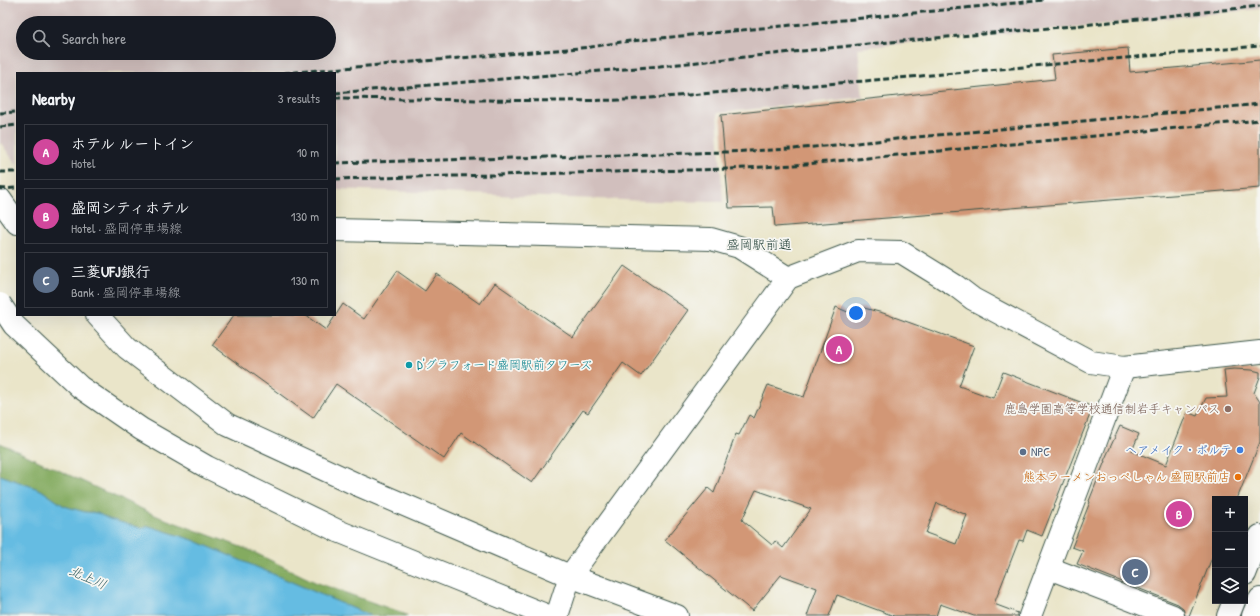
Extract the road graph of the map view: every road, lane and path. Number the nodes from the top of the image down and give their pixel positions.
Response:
1 (0, 199) edge
2 (16, 222) edge
3 (336, 230) edge
4 (788, 278) junction
5 (0, 304) edge
6 (16, 308) edge
7 (98, 316) edge
8 (0, 322) edge
9 (1260, 352) edge
10 (1124, 367) junction
11 (1260, 536) edge
12 (1049, 568) junction
13 (1247, 568) edge
14 (570, 576) junction
15 (1260, 599) edge
16 (1233, 604) edge
17 (548, 616) edge
18 (557, 616) edge
19 (677, 616) edge
20 (1030, 616) edge
21 (1173, 616) edge
22 (1228, 616) edge
23 (1253, 616) edge

1 - 2 street
3 - 4 street
4 - 10 street
4 - 14 street
5 - 17 street, bridge
6 - 8 street
7 - 14 street
9 - 10 street
10 - 12 street
11 - 13 street
12 - 20 street
12 - 21 street
14 - 18 street
14 - 19 street
15 - 23 street
16 - 22 street

